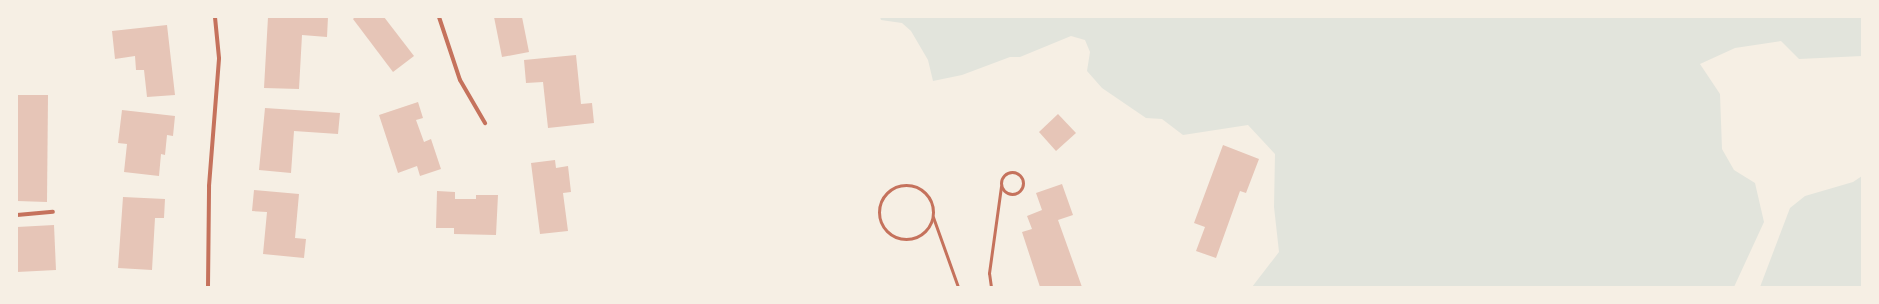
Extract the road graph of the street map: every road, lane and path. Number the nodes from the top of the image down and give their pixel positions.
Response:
1 (216, 17) edge
2 (439, 17) edge
3 (485, 123) dead end
4 (1001, 187) junction
5 (53, 212) dead end
6 (17, 215) edge
7 (933, 216) junction
8 (208, 287) edge
9 (958, 287) edge
10 (991, 287) edge

1 - 8 street
2 - 3 street
4 - 4 lane
4 - 10 lane
5 - 6 street
7 - 7 lane
7 - 9 lane

